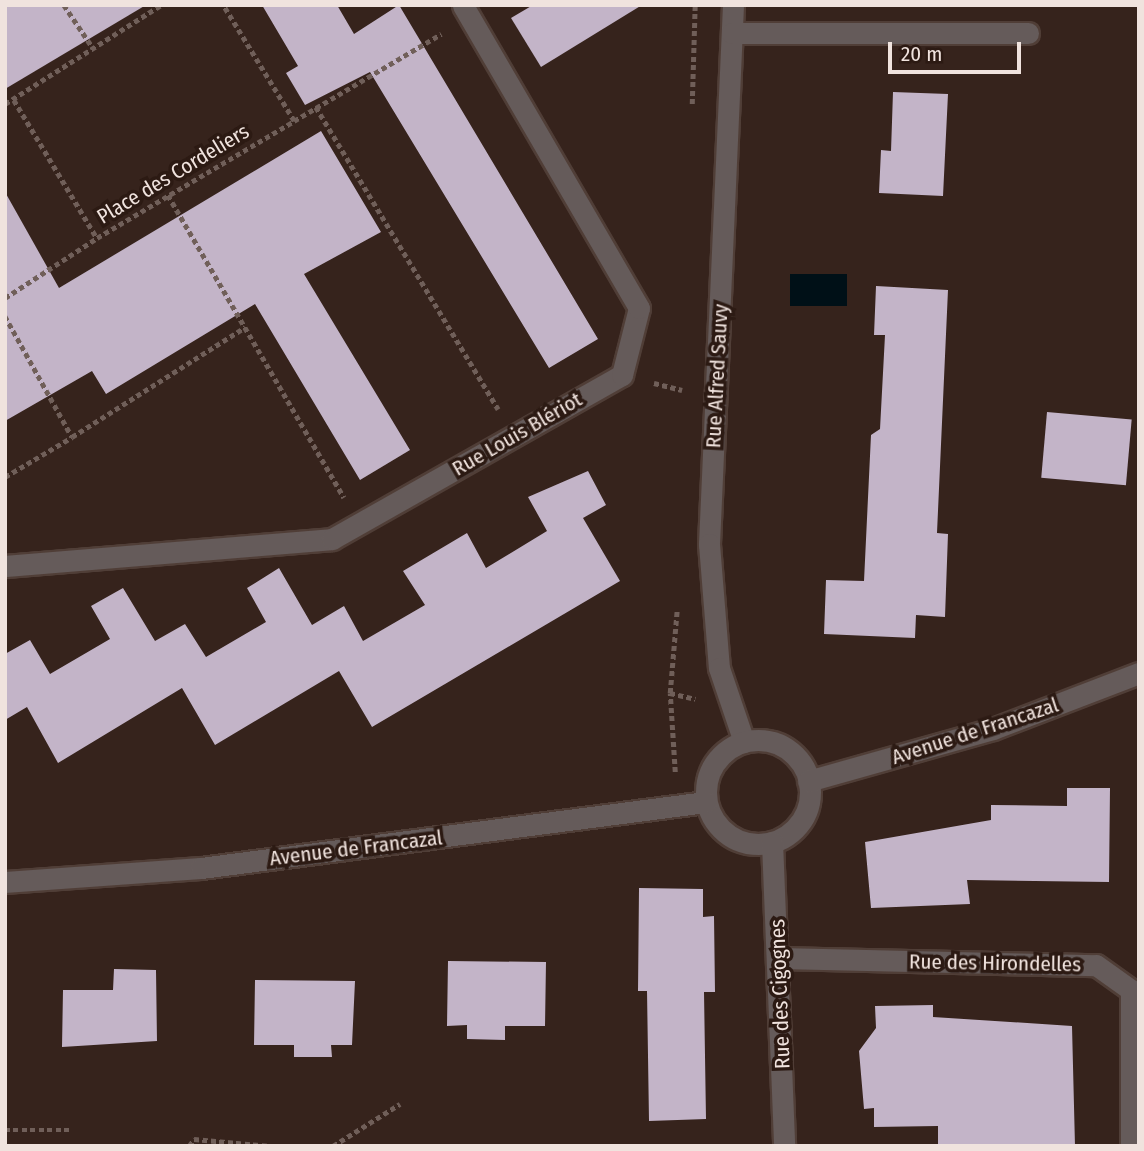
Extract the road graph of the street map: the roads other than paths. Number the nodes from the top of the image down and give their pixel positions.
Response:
1 (733, 5) edge
2 (466, 11) edge
3 (732, 33) junction
4 (1028, 33) dead end
5 (5, 566) edge
6 (1139, 673) edge
7 (744, 742) junction
8 (808, 781) junction
9 (706, 802) junction
10 (772, 842) junction
11 (5, 882) edge
12 (779, 958) junction
13 (784, 1146) edge
14 (1131, 1146) edge

1 - 3 street, Rue Alfred Sauvy
2 - 5 street, Rue Louis Blériot
3 - 4 street
3 - 7 street, Rue Alfred Sauvy
6 - 8 street, Avenue de Francazal
7 - 8 street
7 - 9 street
8 - 10 street
9 - 10 street
9 - 11 street, Avenue de Francazal
10 - 12 street, Rue des Cigognes
12 - 13 street, Rue des Cigognes
12 - 14 street, Rue des Hirondelles

